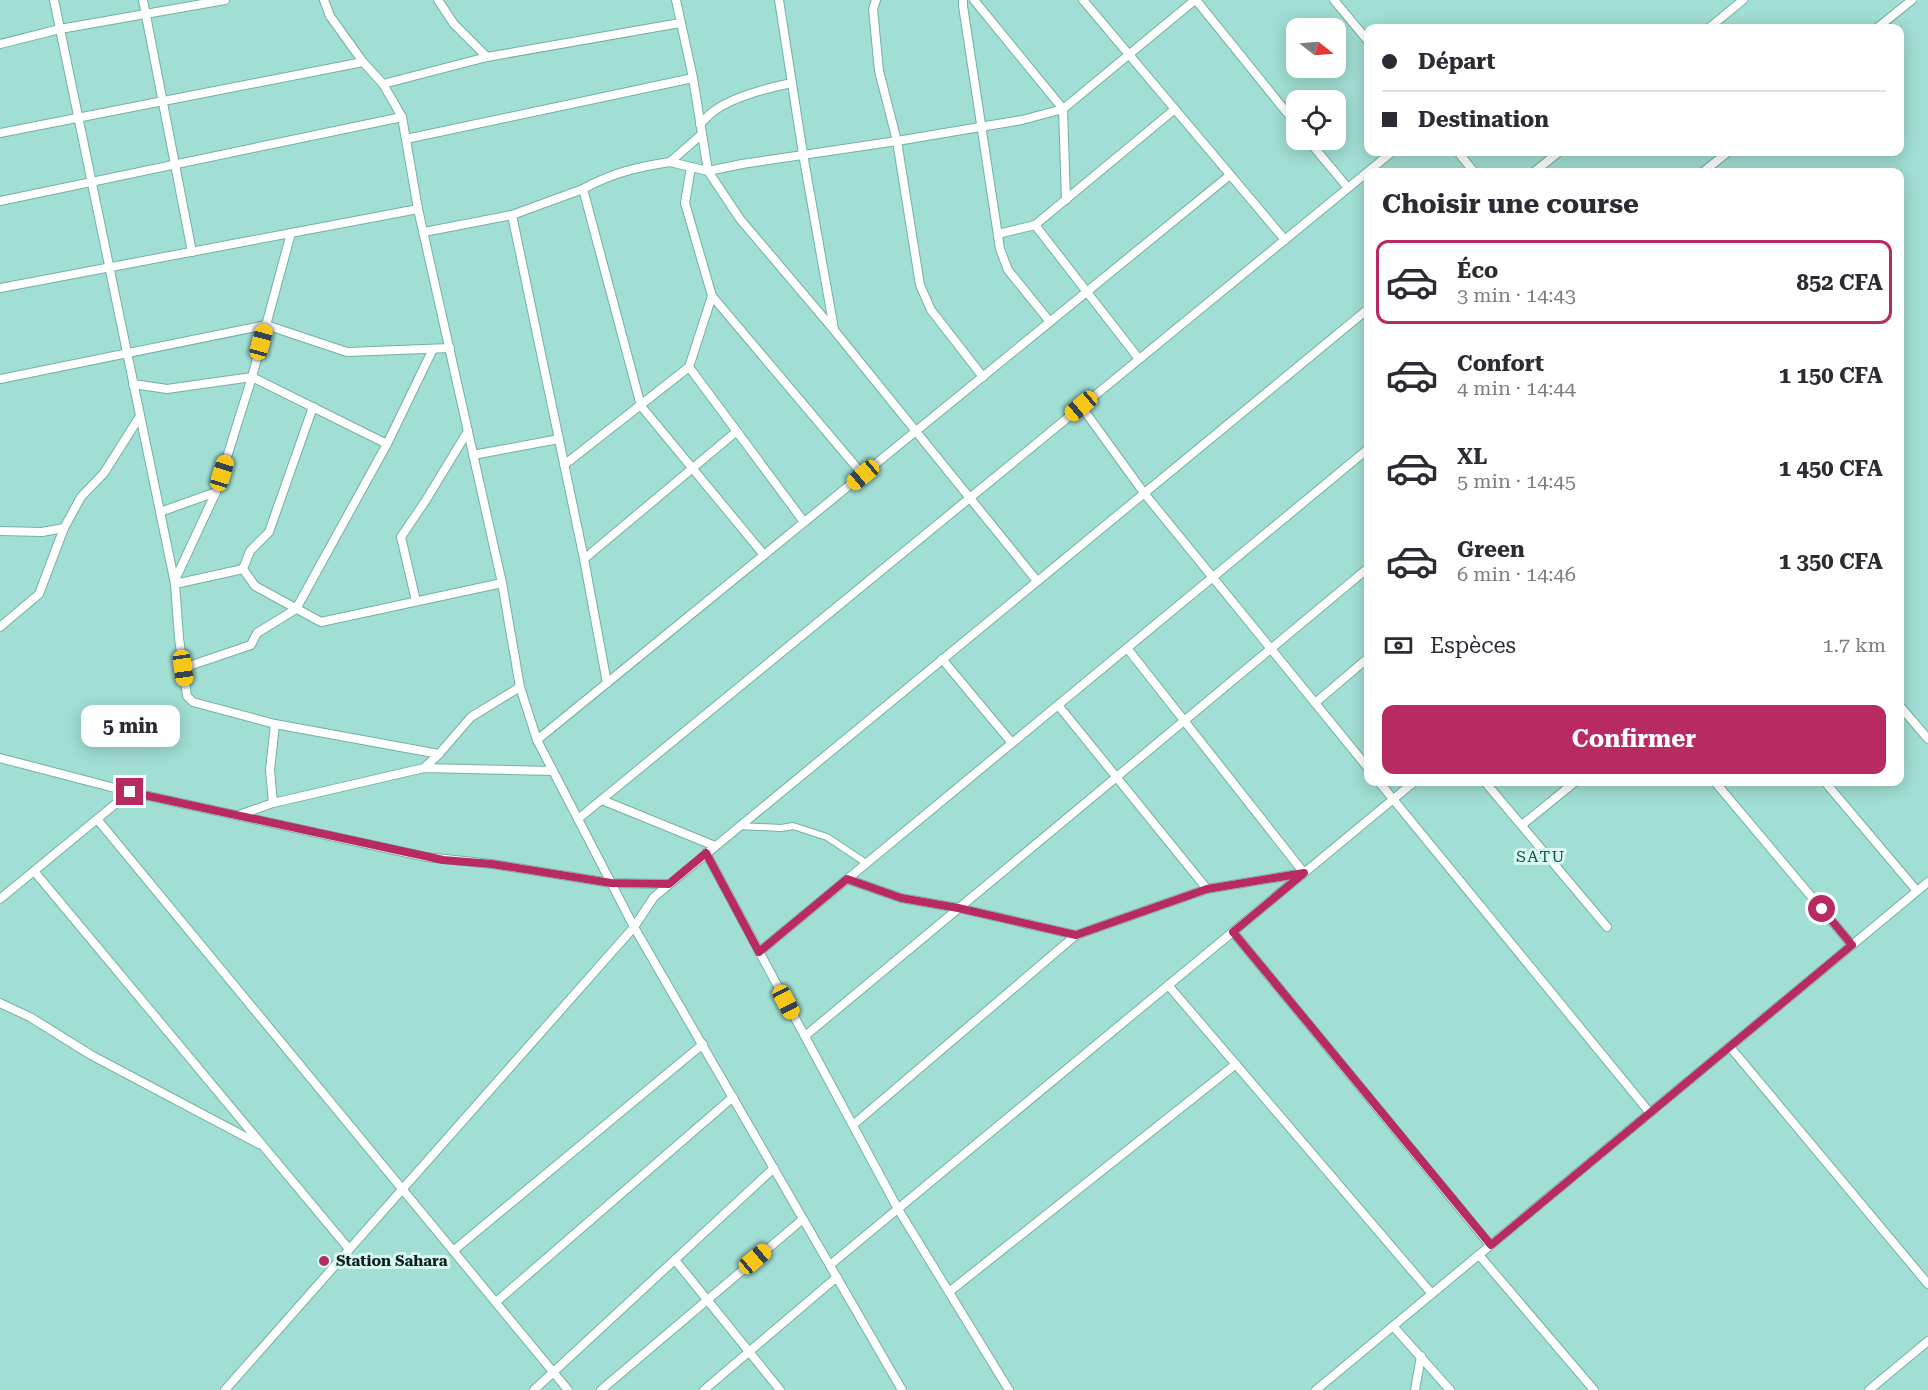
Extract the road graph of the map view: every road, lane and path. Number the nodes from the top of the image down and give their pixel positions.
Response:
1 (54, 0) edge
2 (143, 0) edge
3 (225, 0) edge
4 (324, 0) edge
5 (439, 0) edge
6 (676, 0) edge
7 (780, 0) edge
8 (876, 0) edge
9 (963, 0) edge
10 (974, 0) edge
11 (1083, 0) edge
12 (1195, 0) edge
13 (1334, 0) edge
14 (1743, 0) edge
15 (1912, 0) edge
16 (146, 13) junction
17 (680, 23) junction
18 (1714, 24) edge
19 (1882, 24) edge
20 (60, 29) junction
21 (1364, 36) edge
22 (0, 44) edge
23 (1129, 54) junction
24 (487, 57) junction
25 (363, 62) junction
26 (693, 78) junction
27 (792, 83) junction
28 (383, 84) junction
29 (163, 100) junction
30 (1063, 109) junction
31 (1175, 110) junction
32 (1286, 112) edge
33 (78, 117) junction
34 (402, 117) junction
35 (700, 124) junction
36 (981, 127) junction
37 (0, 133) edge
38 (702, 134) junction
39 (406, 139) junction
40 (897, 141) junction
41 (1316, 150) edge
42 (803, 154) junction
43 (1387, 156) edge
44 (1461, 156) edge
45 (1554, 156) edge
46 (1723, 156) edge
47 (670, 162) junction
48 (176, 165) junction
49 (691, 167) junction
50 (1372, 168) edge
51 (1471, 168) edge
52 (1539, 168) edge
53 (1708, 168) edge
54 (708, 171) junction
55 (1230, 175) junction
56 (1364, 175) edge
57 (91, 182) junction
58 (1348, 188) junction
59 (583, 189) junction
60 (1066, 200) junction
61 (0, 201) edge
62 (418, 209) junction
63 (512, 215) junction
64 (1035, 225) junction
65 (424, 232) junction
66 (291, 233) junction
67 (998, 234) junction
68 (1285, 240) junction
69 (192, 252) junction
70 (109, 268) junction
71 (0, 288) edge
72 (1087, 292) junction
73 (712, 296) junction
74 (1364, 312) edge
75 (1050, 322) junction
76 (266, 325) junction
77 (834, 330) junction
78 (450, 348) junction
79 (433, 349) junction
80 (127, 354) junction
81 (1139, 359) junction
82 (689, 367) junction
83 (983, 376) junction
84 (252, 377) junction
85 (0, 379) edge
86 (133, 384) junction
87 (641, 406) junction
88 (1081, 406) junction
89 (313, 407) junction
90 (140, 416) junction
91 (468, 431) junction
92 (737, 431) junction
93 (916, 432) junction
94 (559, 439) junction
95 (387, 444) junction
96 (1364, 452) edge
97 (473, 455) junction
98 (564, 465) junction
99 (692, 468) junction
100 (863, 475) junction
101 (216, 492) junction
102 (1144, 493) junction
103 (970, 498) junction
104 (160, 512) junction
105 (804, 522) junction
106 (64, 528) junction
107 (0, 531) edge
108 (764, 555) junction
109 (584, 559) junction
110 (243, 569) junction
111 (1364, 571) edge
112 (1213, 577) junction
113 (1037, 581) junction
114 (175, 583) junction
115 (502, 583) junction
116 (416, 602) junction
117 (296, 609) junction
118 (0, 627) edge
119 (1126, 648) junction
120 (1271, 649) junction
121 (942, 659) junction
122 (1364, 661) edge
123 (183, 668) junction
124 (607, 683) junction
125 (520, 687) junction
126 (1315, 703) junction
127 (1058, 705) junction
128 (1904, 711) edge
129 (1184, 721) junction
130 (275, 724) junction
131 (1928, 739) edge
132 (537, 740) junction
133 (1012, 743) junction
134 (439, 754) junction
135 (0, 758) edge
136 (10, 761) junction
137 (1364, 763) edge
138 (0, 767) edge
139 (424, 768) junction
140 (553, 771) junction
141 (1116, 777) junction
142 (1382, 786) edge
143 (1409, 786) edge
144 (1488, 786) edge
145 (1570, 786) edge
146 (1718, 786) edge
147 (1828, 786) edge
148 (130, 792) junction
149 (1393, 799) junction
150 (602, 800) junction
151 (273, 803) junction
152 (237, 815) junction
153 (97, 819) junction
154 (578, 819) junction
155 (1522, 825) junction
156 (739, 826) junction
157 (715, 846) junction
158 (706, 853) junction
159 (866, 863) junction
160 (34, 871) junction
161 (1304, 873) junction
162 (847, 879) junction
163 (1928, 882) edge
164 (611, 883) junction
165 (669, 884) junction
166 (1207, 889) junction
167 (1917, 891) junction
168 (0, 899) edge
169 (958, 908) junction
170 (634, 927) junction
171 (1607, 927) dead end
172 (1233, 932) junction
173 (1076, 935) junction
174 (1852, 945) junction
175 (759, 952) junction
176 (1168, 985) junction
177 (0, 1003) edge
178 (805, 1036) junction
179 (703, 1044) junction
180 (1730, 1047) junction
181 (1236, 1065) junction
182 (733, 1097) junction
183 (1650, 1113) junction
184 (853, 1125) junction
185 (264, 1147) junction
186 (774, 1168) junction
187 (403, 1190) junction
188 (898, 1209) junction
189 (803, 1219) junction
190 (1491, 1245) junction
191 (349, 1249) junction
192 (453, 1251) junction
193 (1479, 1255) junction
194 (675, 1260) junction
195 (830, 1265) junction
196 (837, 1277) junction
197 (1928, 1284) edge
198 (949, 1292) junction
199 (1432, 1294) junction
200 (707, 1300) junction
201 (496, 1302) junction
202 (1393, 1326) junction
203 (1928, 1341) edge
204 (749, 1352) junction
205 (1421, 1356) junction
206 (553, 1372) junction
207 (225, 1390) edge
208 (534, 1390) edge
209 (568, 1390) edge
210 (601, 1390) edge
211 (704, 1390) edge
212 (780, 1390) edge
213 (902, 1390) edge
214 (1009, 1390) edge
215 (1316, 1390) edge
216 (1415, 1390) edge
217 (1450, 1390) edge
218 (1594, 1390) edge
219 (1869, 1390) edge

1 - 20 street
2 - 16 street
3 - 16 street
4 - 25 street
5 - 24 street
6 - 17 street
7 - 27 street
8 - 40 street
9 - 36 street
10 - 30 street
11 - 23 street
12 - 23 street
12 - 32 street
13 - 21 street
14 - 18 street
15 - 19 street
16 - 20 street
16 - 29 street
17 - 24 street
17 - 26 street
20 - 22 street
20 - 33 street
23 - 30 street
23 - 31 street
24 - 28 street
25 - 28 street
25 - 29 street
26 - 35 street
26 - 39 street
27 - 35 street
27 - 42 street
28 - 34 street
29 - 33 street
29 - 48 street
30 - 36 street
30 - 60 street
31 - 55 street
31 - 60 street
33 - 37 street
33 - 57 street
34 - 39 street
34 - 48 street
35 - 38 street
36 - 40 street
36 - 67 street
38 - 47 street
38 - 54 street
39 - 62 street
40 - 42 street
40 - 83 street
41 - 58 street
42 - 54 street
42 - 77 street
43 - 50 street
44 - 51 street
45 - 52 street
46 - 53 street
47 - 49 street
47 - 59 street
48 - 57 street
48 - 69 street
49 - 54 street
49 - 73 street
54 - 77 street
55 - 68 street
55 - 72 street
56 - 58 street
57 - 61 street
57 - 70 street
58 - 68 street
59 - 63 street
59 - 87 street
60 - 64 street
62 - 65 street
62 - 66 street
63 - 65 street
63 - 94 street
64 - 67 street
64 - 72 street
65 - 78 street
66 - 69 street
66 - 76 street
67 - 75 street
68 - 81 street
69 - 70 street
70 - 71 street
70 - 80 street
72 - 75 street
72 - 81 street
73 - 82 street
73 - 100 street
74 - 102 street
75 - 83 street
76 - 79 street
76 - 80 street
76 - 84 street
77 - 93 street
78 - 79 street
78 - 91 street
79 - 95 street
80 - 85 street
80 - 86 street
81 - 88 street
82 - 87 street
82 - 92 street
83 - 93 street
84 - 86 street
84 - 89 street
84 - 101 street
86 - 90 street
87 - 98 street
87 - 99 street
88 - 102 street
88 - 103 street
89 - 95 street
89 - 110 street
90 - 104 street
90 - 106 street
91 - 97 street
91 - 116 street
92 - 99 street
92 - 105 street
93 - 100 street
93 - 103 street
94 - 97 street
94 - 98 street
95 - 117 street
96 - 112 street
97 - 115 street
98 - 109 street
99 - 108 street
99 - 109 street
100 - 105 street
101 - 104 street
101 - 114 street
102 - 112 street
102 - 113 street
103 - 113 street
103 - 150 street
104 - 114 street
105 - 108 street
106 - 107 street
106 - 118 street
108 - 124 street
109 - 124 street
110 - 114 street
110 - 117 street
111 - 120 street
112 - 119 street
112 - 120 street
113 - 121 street
114 - 123 street
115 - 116 street
115 - 125 street
116 - 117 street
117 - 123 street
119 - 127 street
119 - 129 street
120 - 126 street
120 - 129 street
121 - 133 street
121 - 156 street
122 - 126 street
123 - 130 street
124 - 132 street
125 - 132 street
125 - 134 street
126 - 137 street
127 - 133 street
127 - 141 street
128 - 131 street
129 - 141 street
129 - 161 street
130 - 134 street
130 - 151 street
132 - 140 street
133 - 159 street
134 - 139 street
135 - 136 street
136 - 138 street
136 - 148 street
139 - 140 street
139 - 151 street
140 - 154 street
141 - 166 street
141 - 169 street
142 - 149 street
143 - 149 street
144 - 155 street
145 - 155 street
146 - 174 street
147 - 167 street
148 - 152 street
148 - 153 street
149 - 161 street
149 - 183 street
150 - 154 street
150 - 157 street
151 - 152 street
152 - 164 street
153 - 160 street
153 - 187 street
154 - 164 street
155 - 171 street
156 - 157 street
156 - 159 street
157 - 158 street
158 - 165 street
158 - 175 street
159 - 162 street
160 - 168 street
160 - 185 street
161 - 166 street
161 - 172 street
162 - 169 street
162 - 175 street
163 - 167 street
164 - 165 street
164 - 170 street
165 - 170 street
166 - 173 street
167 - 174 street
169 - 173 street
169 - 178 street
170 - 179 street
170 - 187 street
172 - 176 street
172 - 190 street
173 - 184 street
174 - 180 street
175 - 178 street
176 - 181 street
176 - 188 street
177 - 185 street
178 - 184 street
179 - 182 street
179 - 192 street
180 - 183 street
180 - 197 street
181 - 198 street
181 - 199 street
182 - 186 street
182 - 201 street
183 - 190 street
184 - 188 street
185 - 191 street
186 - 189 street
186 - 194 street
187 - 191 street
187 - 192 street
188 - 195 street
188 - 198 street
189 - 195 street
189 - 200 street
190 - 193 street
191 - 207 street
192 - 201 street
193 - 199 street
193 - 218 street
194 - 200 street
194 - 206 street
195 - 196 street
196 - 204 street
196 - 213 street
198 - 214 street
199 - 202 street
200 - 204 street
200 - 210 street
201 - 206 street
202 - 205 street
202 - 215 street
203 - 219 street
204 - 211 street
204 - 212 street
205 - 216 street
205 - 217 street
206 - 208 street
206 - 209 street

